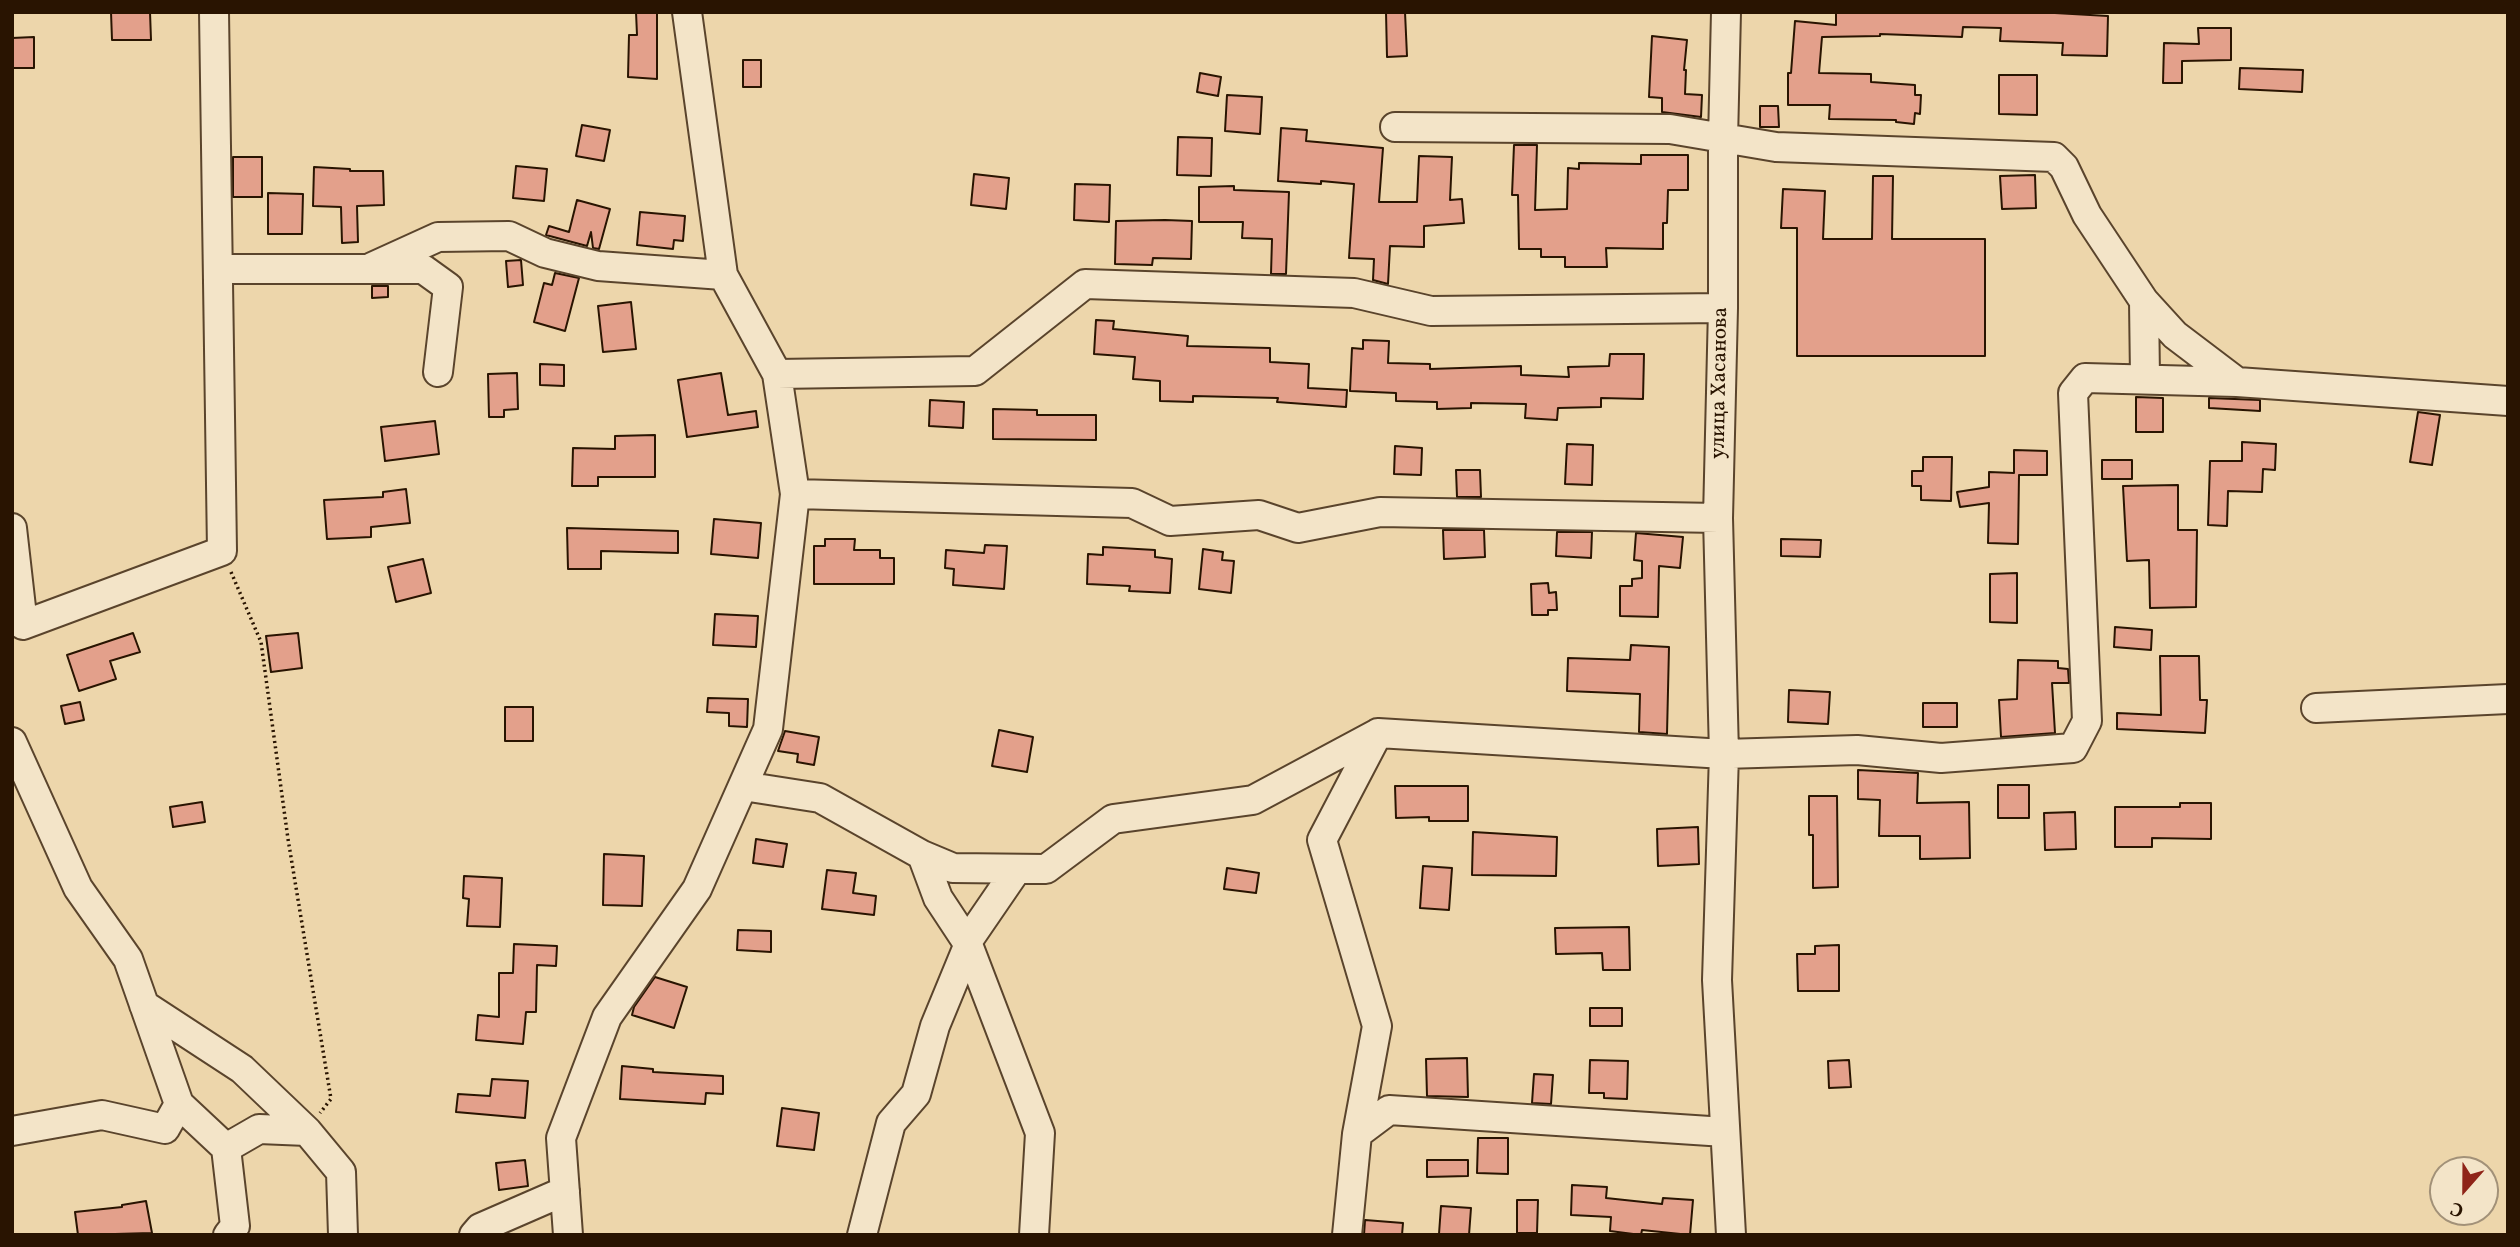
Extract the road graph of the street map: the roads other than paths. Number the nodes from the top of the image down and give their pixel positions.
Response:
1 (214, 12) edge
2 (687, 12) edge
3 (1726, 12) edge
4 (1395, 127) dead end
5 (1723, 140) junction
6 (372, 267) junction
7 (218, 269) junction
8 (723, 275) junction
9 (2144, 301) junction
10 (1723, 308) junction
11 (438, 372) dead end
12 (777, 374) junction
13 (2145, 378) junction
14 (2237, 382) junction
15 (2508, 401) edge
16 (795, 494) junction
17 (1718, 518) junction
18 (12, 528) edge
19 (18, 632) edge
20 (2508, 698) edge
21 (2316, 708) dead end
22 (1378, 733) junction
23 (12, 742) edge
24 (1724, 754) junction
25 (743, 786) junction
26 (922, 855) junction
27 (1017, 869) junction
28 (968, 944) junction
29 (144, 1005) junction
30 (178, 1104) junction
31 (307, 1130) junction
32 (12, 1131) edge
33 (1725, 1132) junction
34 (1357, 1134) junction
35 (226, 1149) junction
36 (565, 1191) junction
37 (228, 1235) edge
38 (343, 1235) edge
39 (474, 1235) edge
40 (568, 1235) edge
41 (862, 1235) edge
42 (1034, 1235) edge
43 (1347, 1235) edge
44 (1731, 1235) edge

1 - 7 street
2 - 8 street
3 - 5 street, улица Хасанова
4 - 5 street
5 - 9 street
5 - 10 street, улица Хасанова
6 - 7 street
6 - 8 street
6 - 11 street
7 - 19 street
8 - 12 street
9 - 13 street
9 - 14 street
10 - 12 street
10 - 17 street, улица Хасанова
12 - 16 street
13 - 14 street
13 - 24 street
14 - 15 street
16 - 17 street
16 - 25 street
17 - 24 street, улица Хасанова
18 - 19 street
20 - 21 street
22 - 24 street
22 - 27 street
22 - 34 street
23 - 29 street
24 - 33 street, улица Хасанова
25 - 26 street
25 - 36 street
26 - 27 street
26 - 28 street
27 - 28 street
28 - 41 street
28 - 42 street
29 - 30 street
29 - 31 street
30 - 32 street
30 - 35 street
31 - 35 street
31 - 38 street
33 - 34 street
33 - 44 street, улица Хасанова
34 - 43 street
35 - 37 street
36 - 39 street
36 - 40 street

